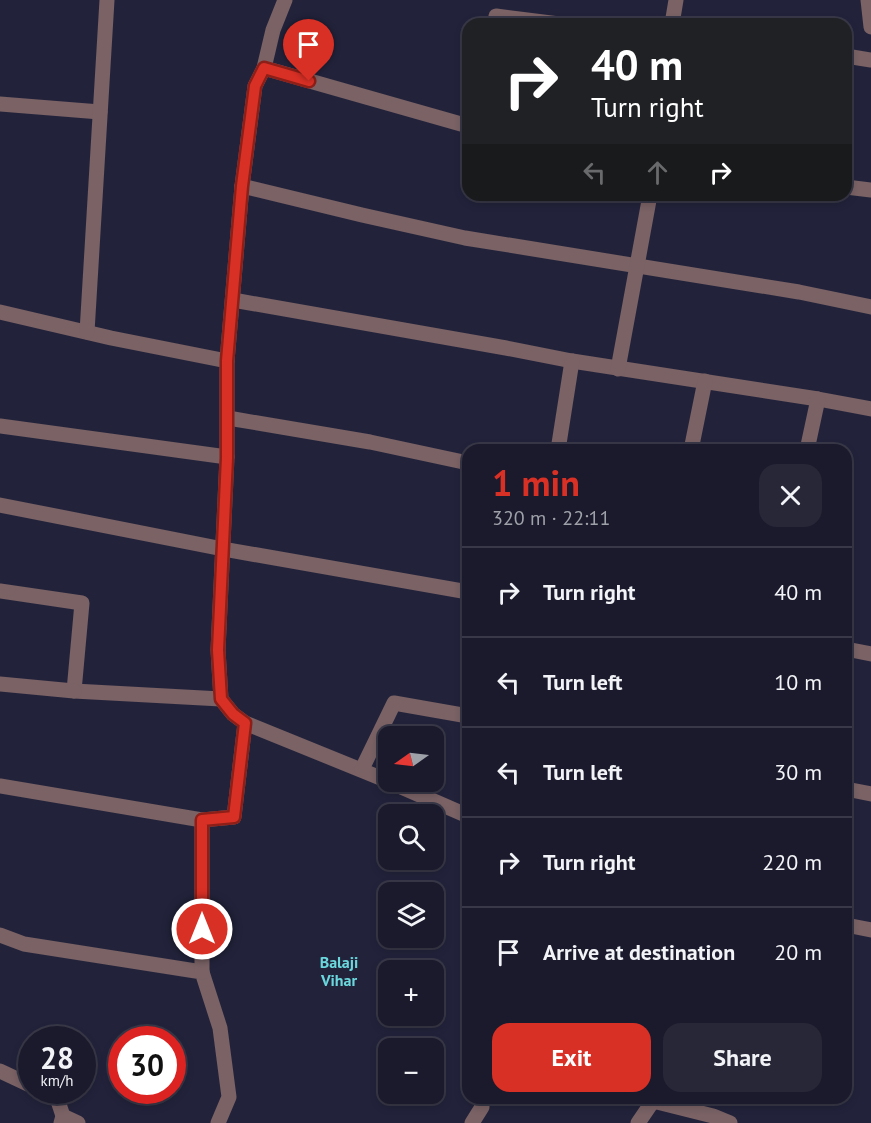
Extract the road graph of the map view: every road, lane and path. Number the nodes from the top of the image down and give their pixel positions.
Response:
1 (107, 0) edge
2 (285, 0) edge
3 (676, 0) edge
4 (868, 0) edge
5 (496, 16) dead end
6 (512, 18) edge
7 (673, 18) edge
8 (871, 26) edge
9 (852, 57) edge
10 (871, 60) edge
11 (264, 68) junction
12 (0, 104) edge
13 (100, 112) junction
14 (462, 124) edge
15 (242, 186) junction
16 (852, 188) edge
17 (871, 190) edge
18 (649, 201) edge
19 (636, 266) junction
20 (233, 300) junction
21 (871, 307) edge
22 (0, 312) edge
23 (87, 332) junction
24 (227, 361) junction
25 (572, 361) junction
26 (618, 369) junction
27 (705, 381) junction
28 (818, 399) junction
29 (871, 409) edge
30 (228, 418) junction
31 (0, 426) edge
32 (559, 444) edge
33 (692, 444) edge
34 (808, 444) edge
35 (227, 458) junction
36 (462, 462) edge
37 (0, 505) edge
38 (223, 549) junction
39 (0, 591) edge
40 (462, 591) edge
41 (852, 650) edge
42 (871, 654) edge
43 (0, 684) edge
44 (74, 691) junction
45 (221, 699) junction
46 (462, 715) edge
47 (245, 723) junction
48 (362, 769) junction
49 (378, 776) edge
50 (0, 786) edge
51 (852, 790) edge
52 (414, 792) edge
53 (871, 794) edge
54 (462, 813) edge
55 (202, 820) junction
56 (852, 925) edge
57 (871, 930) edge
58 (0, 934) edge
59 (202, 972) junction
60 (0, 1071) edge
61 (18, 1079) edge
62 (58, 1104) edge
63 (651, 1104) edge
64 (662, 1104) edge
65 (482, 1107) dead end
66 (62, 1120) edge
67 (712, 1120) edge
68 (78, 1123) edge
69 (218, 1123) edge
70 (472, 1123) edge
71 (638, 1123) edge
72 (730, 1123) edge

1 - 13 street
2 - 11 street
3 - 7 street
4 - 8 street
5 - 6 street
9 - 10 street
11 - 14 street
11 - 15 street
12 - 13 street
13 - 23 street
15 - 19 street
15 - 20 street
16 - 17 street
18 - 19 street
19 - 21 street
19 - 26 street
20 - 24 street
20 - 25 street
22 - 23 street
23 - 24 street
24 - 30 street
25 - 26 street
25 - 32 street
26 - 27 street
27 - 28 street
27 - 33 street
28 - 29 street
28 - 34 street
30 - 35 street
30 - 36 street
31 - 35 street
35 - 38 street
37 - 38 street
38 - 40 street
38 - 45 street
39 - 44 street
41 - 42 street
43 - 44 street
44 - 45 street
45 - 47 street
46 - 48 street
47 - 48 street
47 - 55 street
48 - 49 street
50 - 55 street
51 - 53 street
52 - 54 street
55 - 59 street
56 - 57 street
58 - 59 street
59 - 69 street
60 - 61 street
62 - 66 street
63 - 71 street
64 - 67 street
65 - 70 street
66 - 68 street
67 - 72 street

